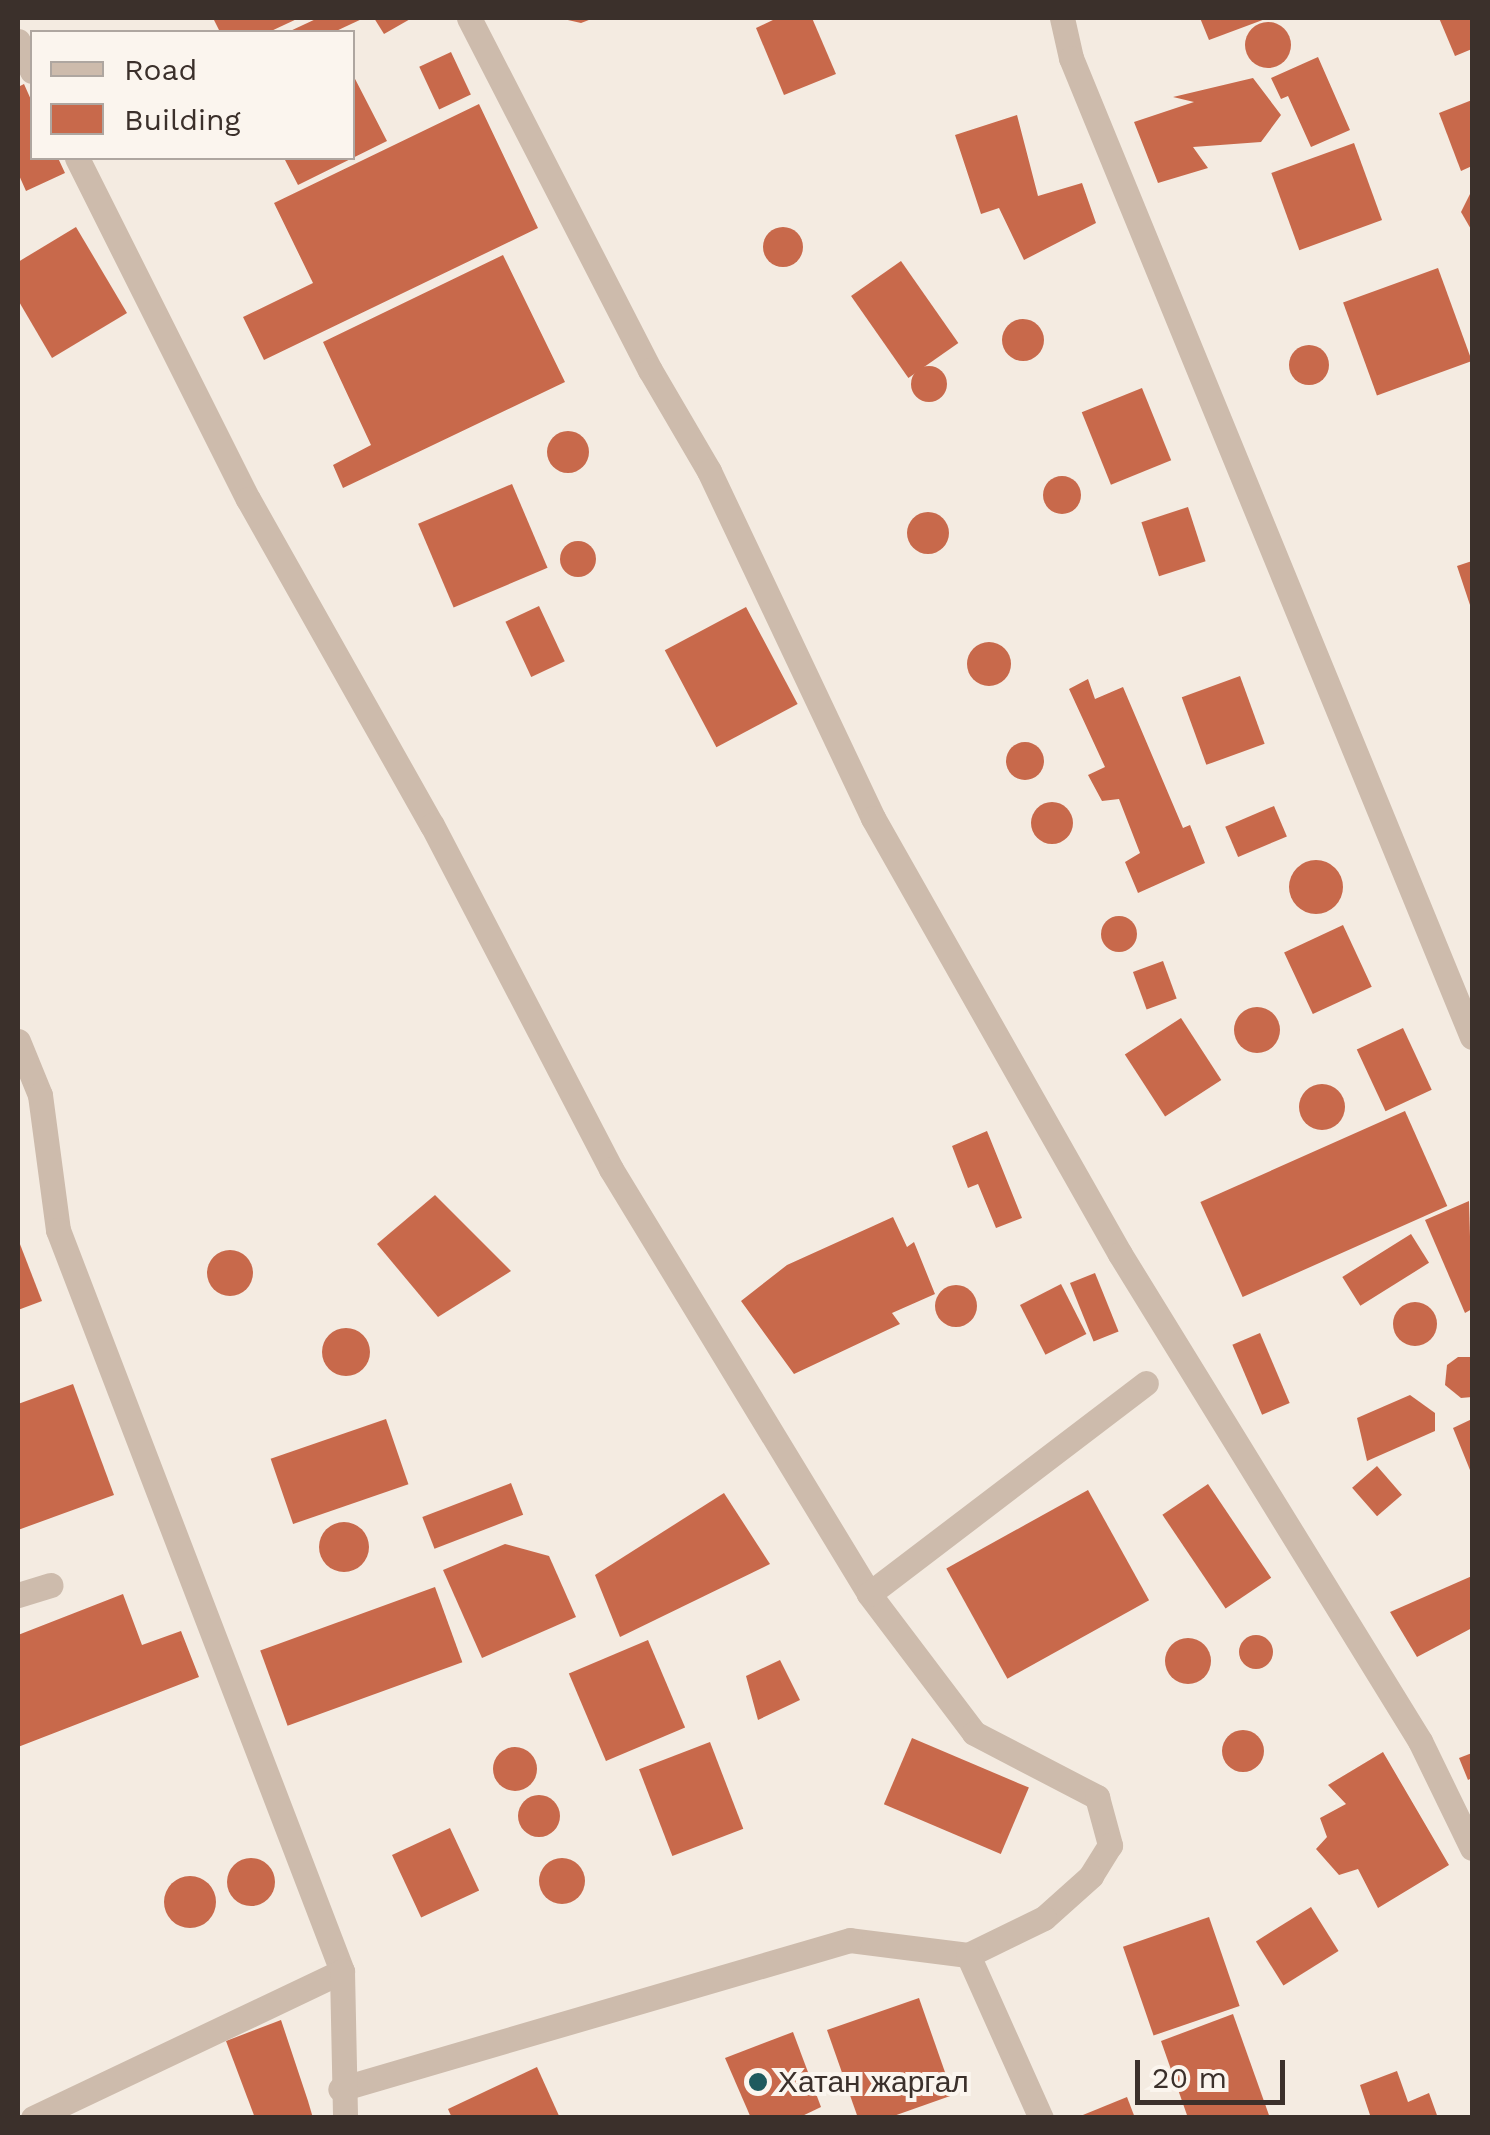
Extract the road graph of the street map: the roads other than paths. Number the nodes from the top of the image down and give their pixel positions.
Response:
1 (469, 18) edge
2 (1062, 18) edge
3 (18, 41) edge
4 (30, 67) edge
5 (77, 160) edge
6 (1472, 1037) edge
7 (18, 1041) edge
8 (1146, 1383) dead end
9 (51, 1585) dead end
10 (869, 1594) junction
11 (18, 1595) edge
12 (1472, 1848) edge
13 (968, 1955) junction
14 (342, 1971) junction
15 (340, 2089) junction
16 (33, 2118) edge
17 (345, 2118) edge
18 (1041, 2118) edge

1 - 12 street
2 - 6 street
3 - 4 street
5 - 10 street
7 - 14 street
8 - 10 street
9 - 11 street
10 - 13 street
13 - 15 street
13 - 18 street
14 - 15 street
14 - 16 street
15 - 17 street

